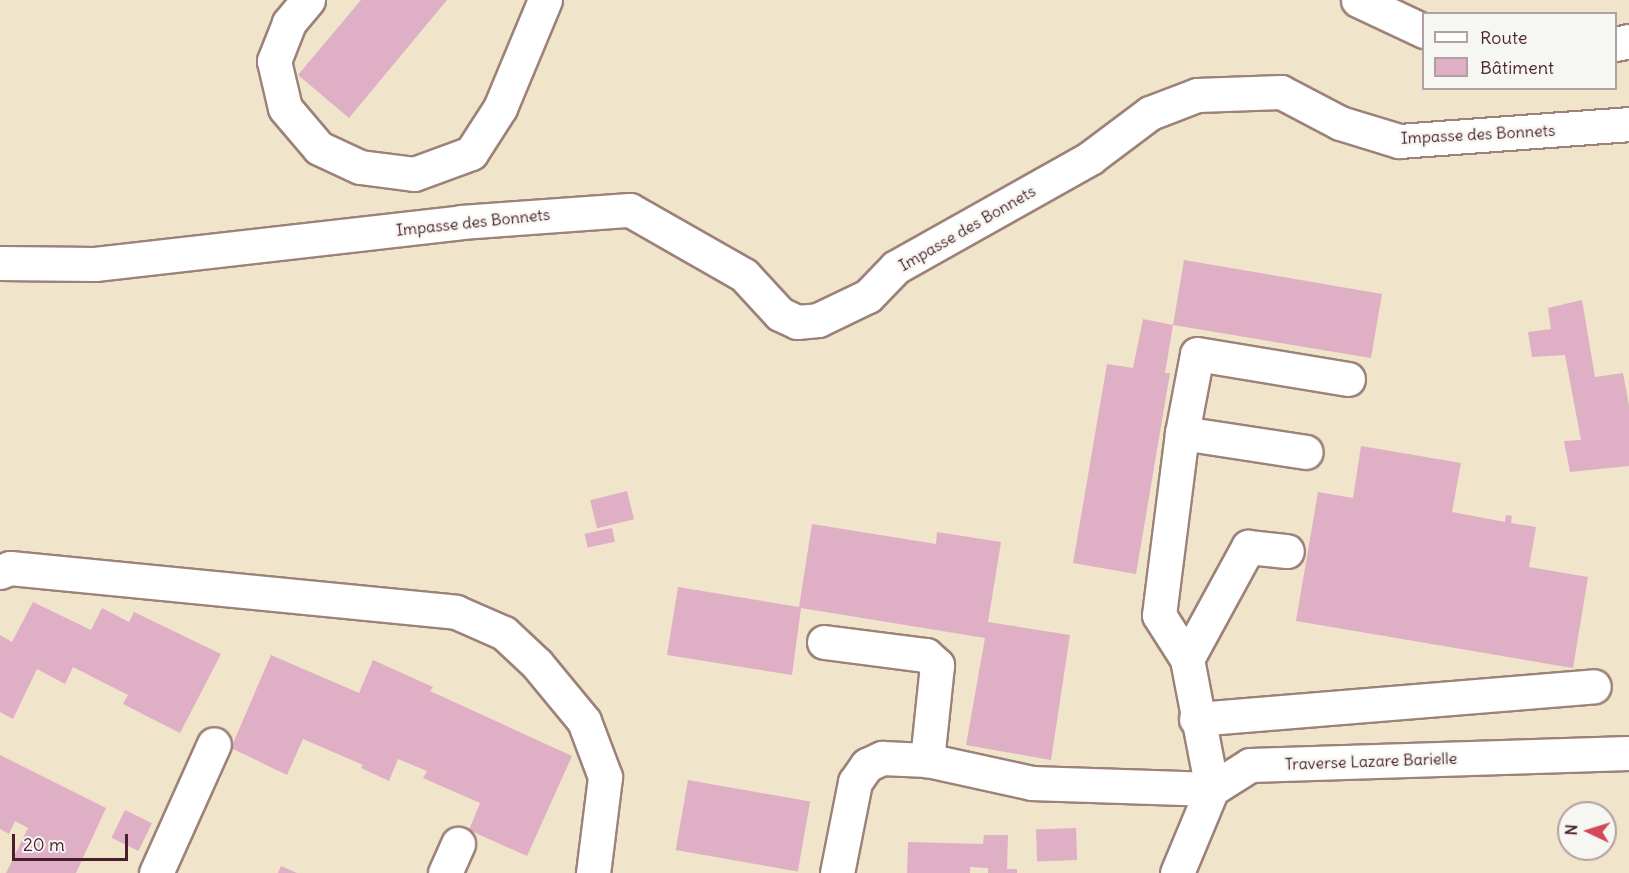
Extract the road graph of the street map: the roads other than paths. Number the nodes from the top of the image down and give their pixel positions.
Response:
1 (308, 0) edge
2 (545, 0) edge
3 (1358, 0) edge
4 (1422, 30) edge
5 (1629, 124) edge
6 (0, 263) edge
7 (1348, 379) dead end
8 (1182, 433) junction
9 (1306, 452) dead end
10 (1287, 551) dead end
11 (3, 568) edge
12 (824, 642) dead end
13 (1187, 659) junction
14 (1594, 686) dead end
15 (1196, 718) junction
16 (214, 744) dead end
17 (1629, 753) edge
18 (927, 760) junction
19 (1212, 789) junction
20 (156, 873) edge
21 (593, 873) edge
22 (837, 873) edge
23 (1177, 873) edge

1 - 2 street
3 - 4 street
5 - 6 street, Impasse des Bonnets
7 - 8 street
8 - 9 street
8 - 13 street
10 - 13 street
11 - 21 street
12 - 18 street
13 - 15 street
14 - 15 street
15 - 19 street
16 - 20 street
17 - 19 street, Traverse Lazare Barielle
18 - 19 street
18 - 22 street
19 - 23 street

